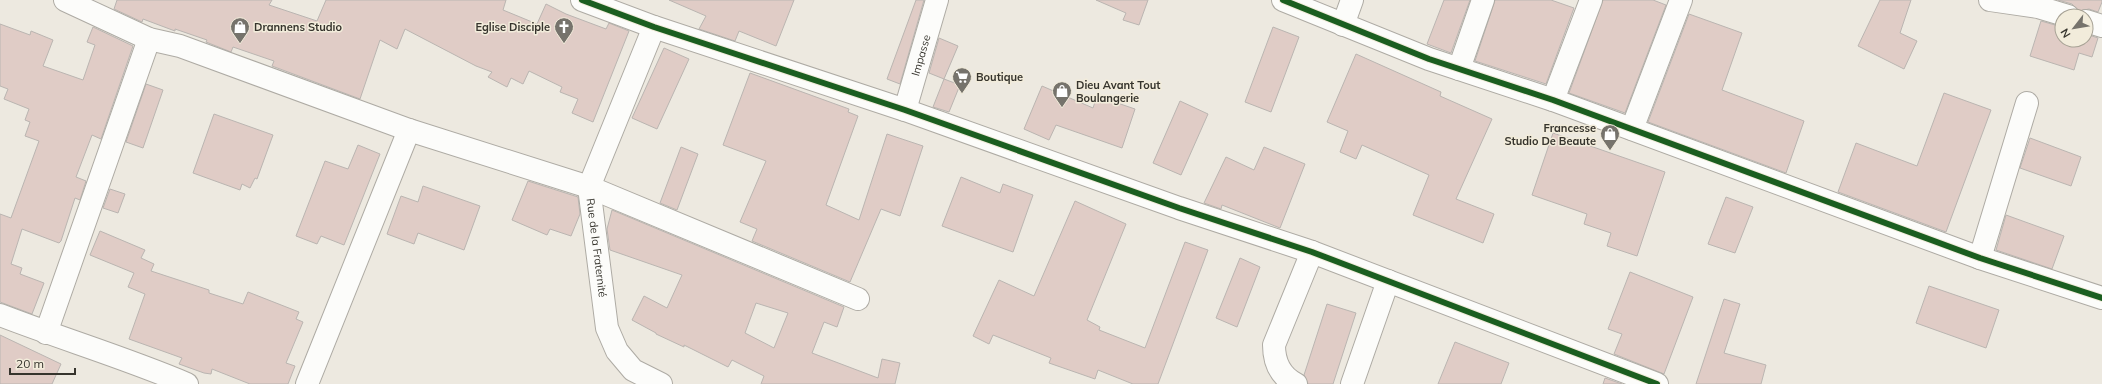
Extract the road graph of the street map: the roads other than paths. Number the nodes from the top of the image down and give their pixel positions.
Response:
1 (65, 0) edge
2 (582, 0) edge
3 (937, 0) edge
4 (1284, 0) edge
5 (1352, 0) edge
6 (1484, 0) edge
7 (1681, 0) edge
8 (1990, 0) edge
9 (1589, 1) edge
10 (2054, 12) edge
11 (1343, 25) junction
12 (654, 27) junction
13 (150, 39) junction
14 (1459, 69) junction
15 (1553, 100) junction
16 (2027, 103) dead end
17 (905, 110) junction
18 (1632, 129) junction
19 (409, 130) junction
20 (589, 187) junction
21 (1312, 252) junction
22 (1980, 258) junction
23 (1388, 281) junction
24 (2102, 298) edge
25 (858, 299) dead end
26 (0, 315) edge
27 (46, 333) junction
28 (187, 384) edge
29 (307, 384) edge
30 (661, 384) edge
31 (1296, 384) edge
32 (1352, 384) edge
33 (1657, 384) edge

1 - 13 street
2 - 12 street
3 - 17 street, Impasse
4 - 11 street
5 - 11 street
6 - 14 street
7 - 18 street
8 - 10 street
9 - 15 street
11 - 14 street
12 - 17 street
12 - 20 street, Rue de la Fraternité
13 - 19 street
13 - 27 street
14 - 15 street
15 - 18 street
16 - 22 street
17 - 21 street
18 - 22 street
19 - 20 street
19 - 29 street
20 - 25 street
20 - 30 street, Rue de la Fraternité
21 - 23 street
21 - 31 street
22 - 24 street
23 - 32 street
23 - 33 street
26 - 27 street
27 - 28 street

